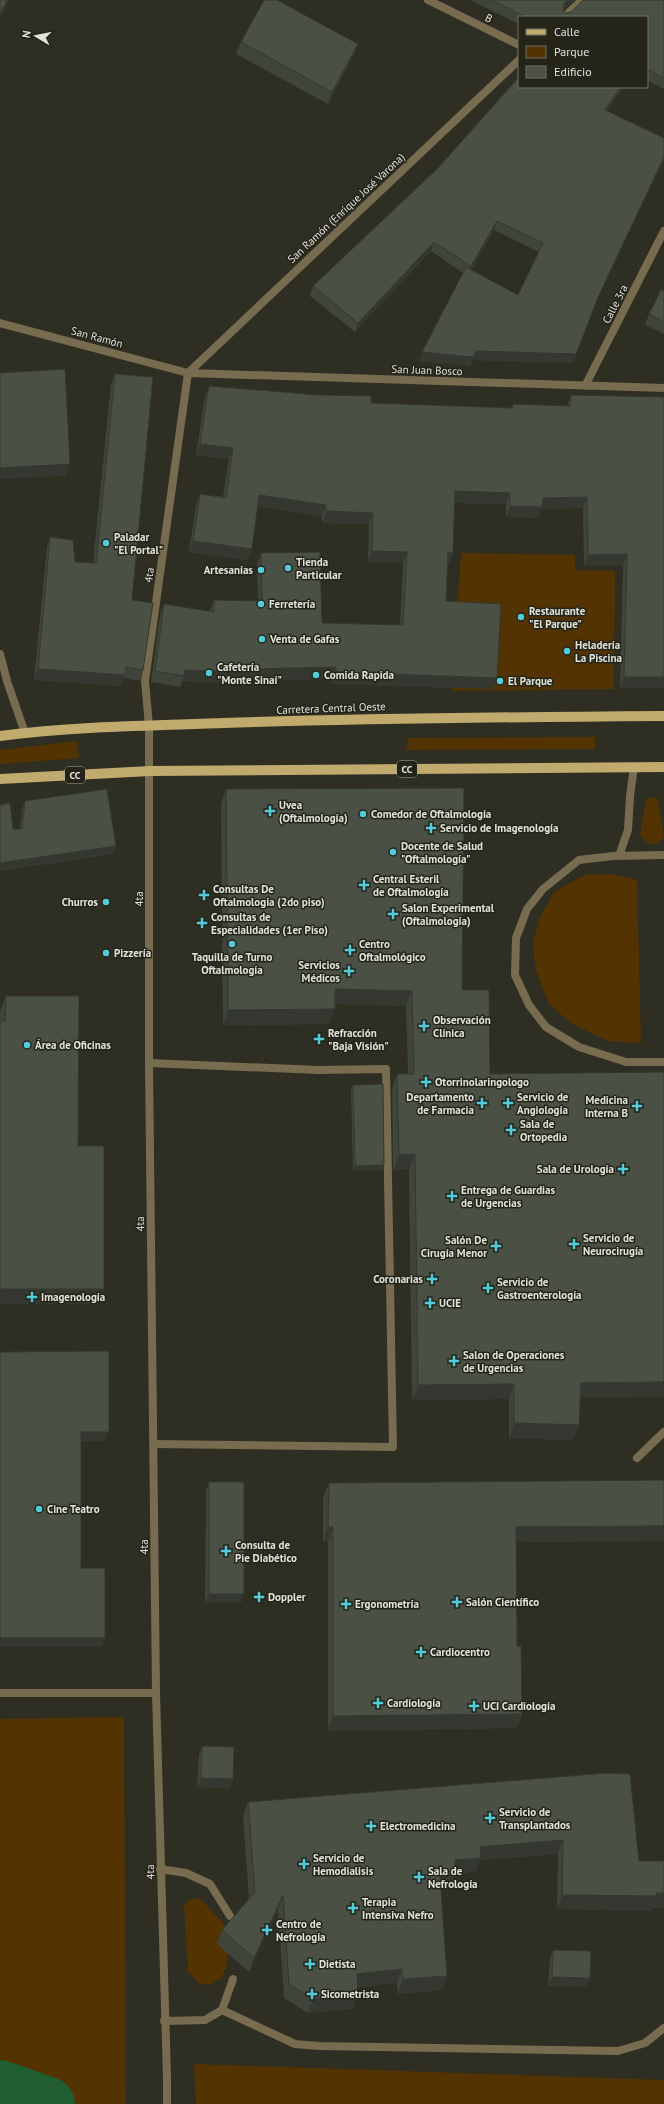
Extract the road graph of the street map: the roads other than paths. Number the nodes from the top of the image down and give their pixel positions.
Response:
1 (428, 0) edge
2 (582, 0) edge
3 (565, 16) edge
4 (518, 45) edge
5 (518, 61) edge
6 (664, 231) edge
7 (0, 322) edge
8 (188, 373) junction
9 (585, 386) junction
10 (664, 388) edge
11 (0, 654) edge
12 (664, 716) edge
13 (149, 726) junction
14 (25, 733) junction
15 (0, 736) edge
16 (634, 767) junction
17 (664, 767) edge
18 (150, 771) junction
19 (0, 779) edge
20 (664, 855) edge
21 (619, 856) junction
22 (149, 1062) junction
23 (664, 1062) edge
24 (664, 1432) edge
25 (154, 1444) junction
26 (637, 1458) dead end
27 (0, 1693) edge
28 (156, 1693) junction
29 (160, 1869) junction
30 (230, 1916) dead end
31 (233, 1979) dead end
32 (222, 2010) junction
33 (164, 2021) junction
34 (664, 2028) edge
35 (167, 2104) edge

1 - 4 street, B
2 - 3 street
5 - 8 street, San Ramón (Enrique José Varona)
6 - 9 street, Calle 3ra
7 - 8 street, San Ramón
8 - 9 street, San Juan Bosco
8 - 13 street, 4ta
9 - 10 street, San Juan Bosco
11 - 14 street
12 - 13 main road, Carretera Central Oeste
13 - 14 main road, Carretera Central Oeste
13 - 18 street, 4ta
14 - 15 main road, Carretera Central Oeste
16 - 17 main road, CC
16 - 18 main road, CC
16 - 21 street
18 - 19 main road, CC
18 - 22 street, 4ta
20 - 21 street
21 - 23 street
22 - 25 street, 4ta
22 - 25 street
24 - 26 street
25 - 28 street, 4ta
27 - 28 street
28 - 29 street, 4ta
29 - 30 street
29 - 33 street, 4ta
31 - 32 street
32 - 33 street
32 - 34 street
33 - 35 street, 4ta

